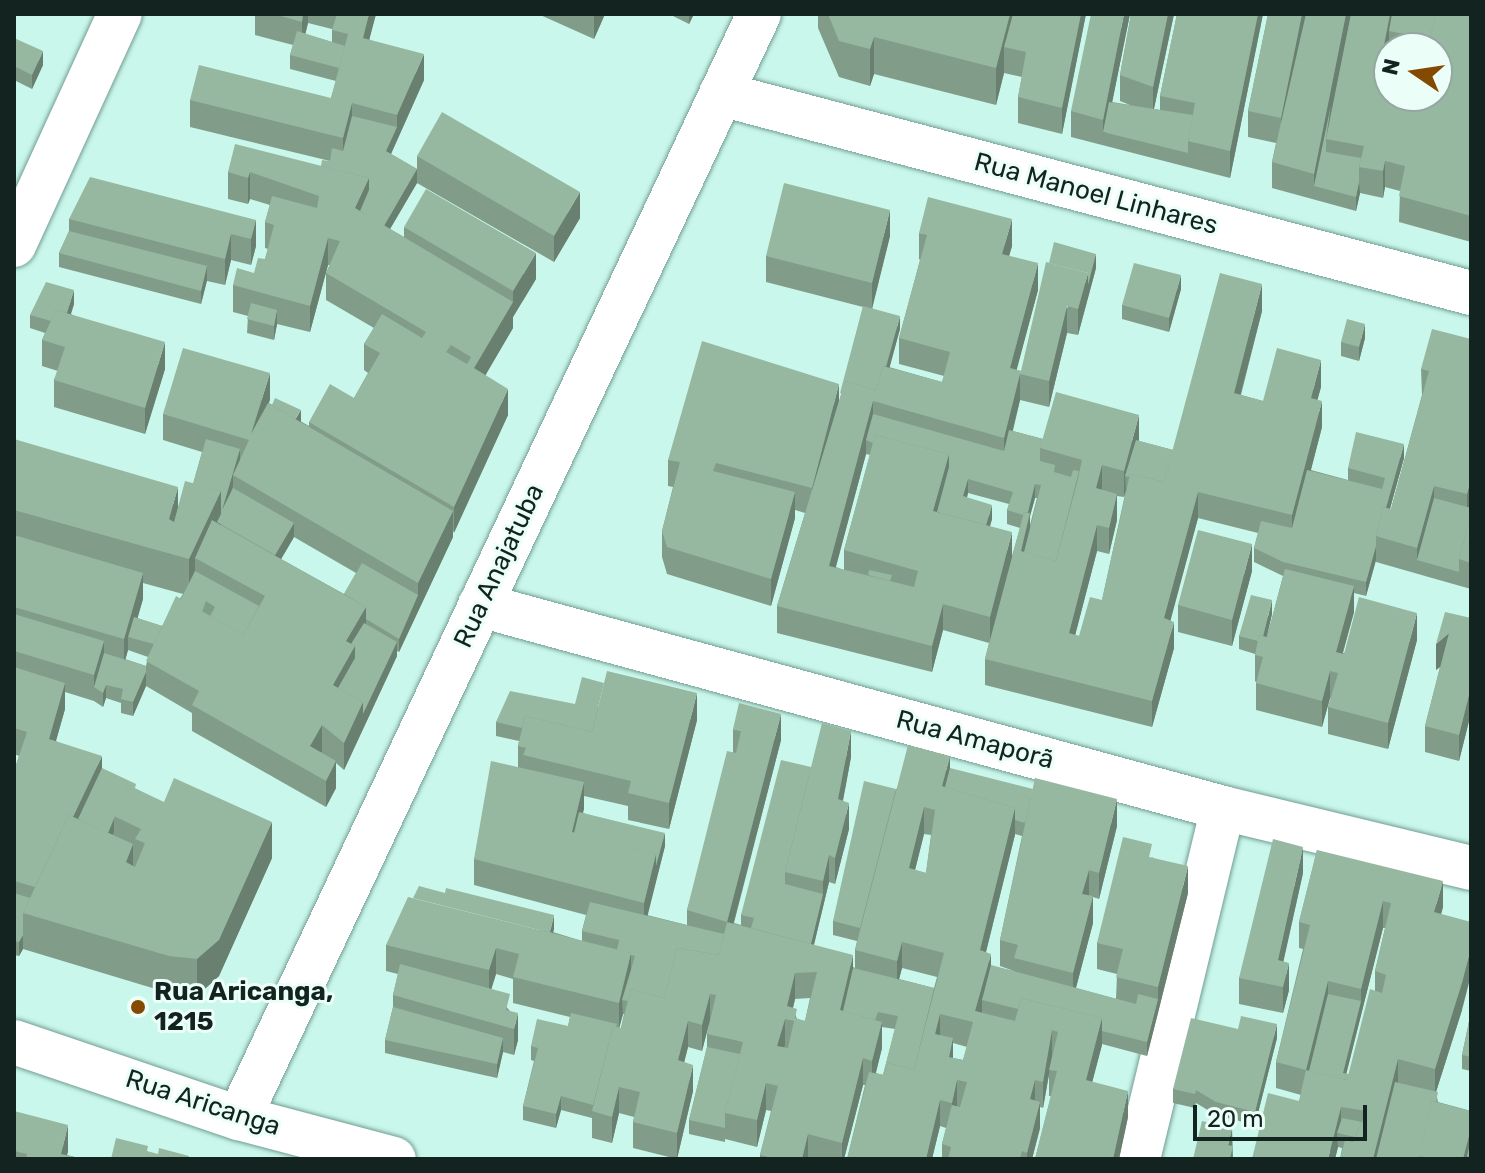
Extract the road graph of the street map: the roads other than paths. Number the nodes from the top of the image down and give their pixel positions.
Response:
1 (120, 14) edge
2 (759, 14) edge
3 (721, 94) junction
4 (14, 245) edge
5 (1471, 293) edge
6 (480, 605) junction
7 (1223, 808) junction
8 (1471, 868) edge
9 (14, 1042) edge
10 (239, 1118) junction
11 (394, 1159) edge
12 (1138, 1159) edge

1 - 4 street
2 - 3 street, Rua Anajatuba
3 - 5 street, Rua Manoel Linhares
3 - 6 street, Rua Anajatuba
6 - 7 street, Rua Amaporã
6 - 10 street, Rua Anajatuba
7 - 8 street, Rua Amaporã
7 - 12 street
9 - 10 street, Rua Aricanga
10 - 11 street, Rua Aricanga

